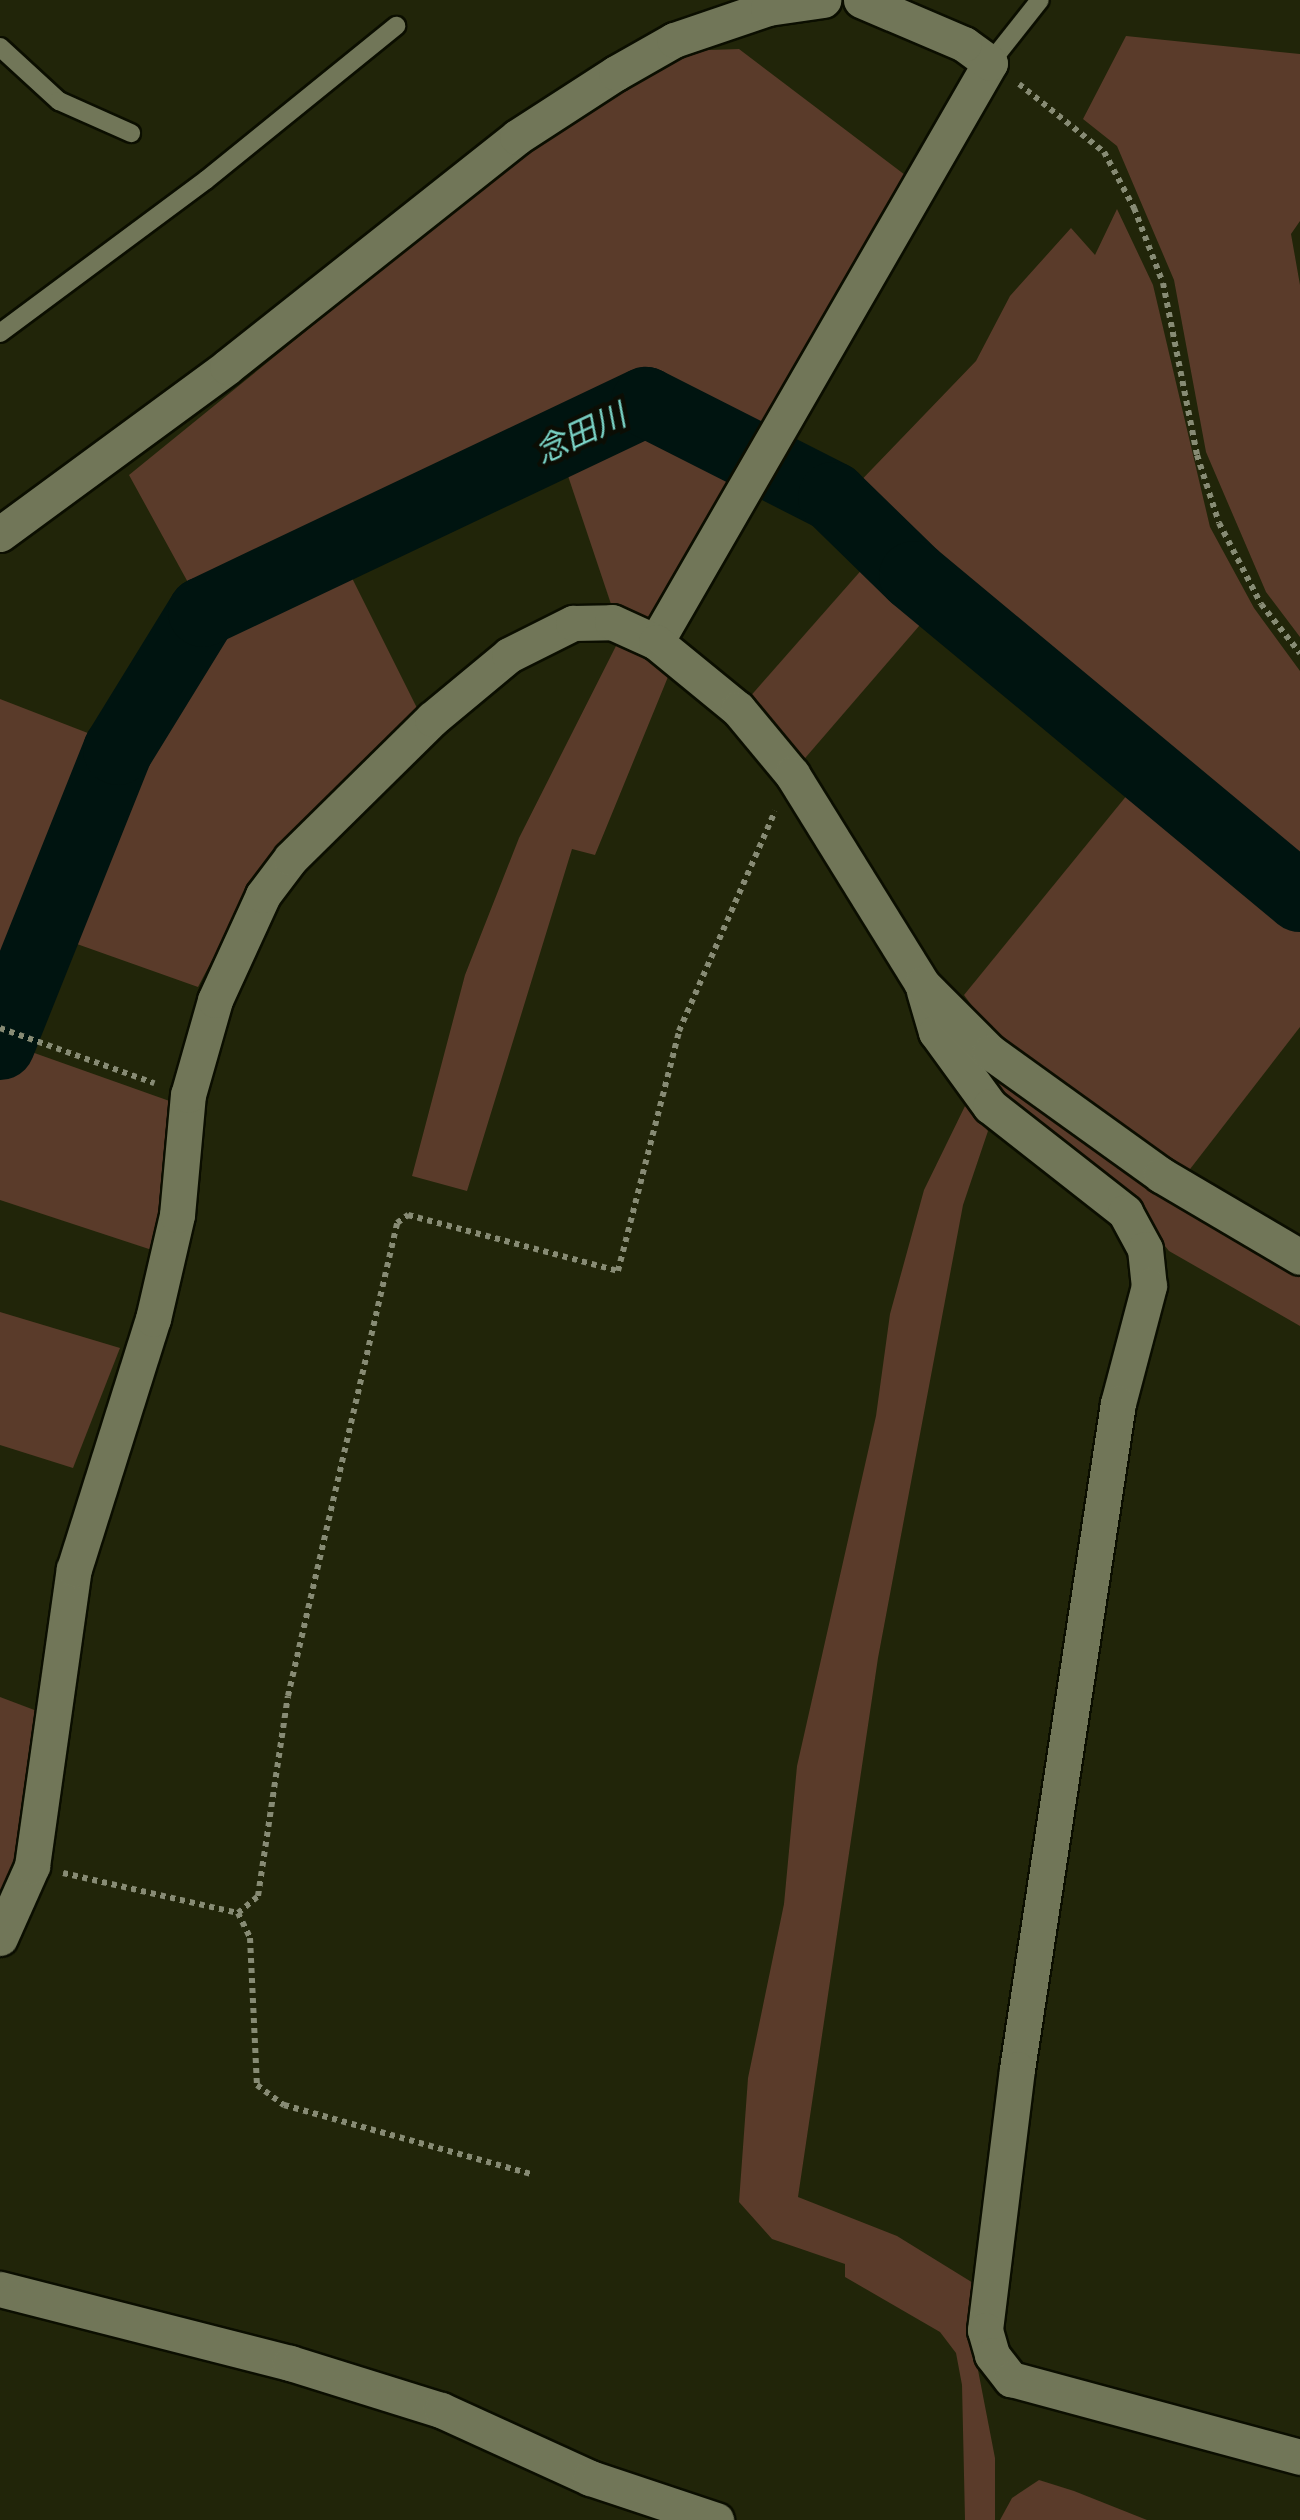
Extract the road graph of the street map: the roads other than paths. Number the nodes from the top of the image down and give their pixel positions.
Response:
1 (824, 0) edge
2 (862, 0) edge
3 (1040, 0) edge
4 (396, 26) dead end
5 (0, 47) edge
6 (990, 64) junction
7 (131, 133) dead end
8 (0, 333) edge
9 (0, 534) edge
10 (656, 642) junction
11 (922, 984) junction
12 (1300, 1257) edge
13 (0, 1938) edge
14 (0, 2289) edge
15 (1300, 2457) edge
16 (716, 2520) edge

1 - 9 street
2 - 6 street
3 - 6 lane
4 - 8 lane
5 - 7 lane
6 - 10 street
10 - 11 street
10 - 13 street
11 - 12 street
11 - 15 street
14 - 16 street

